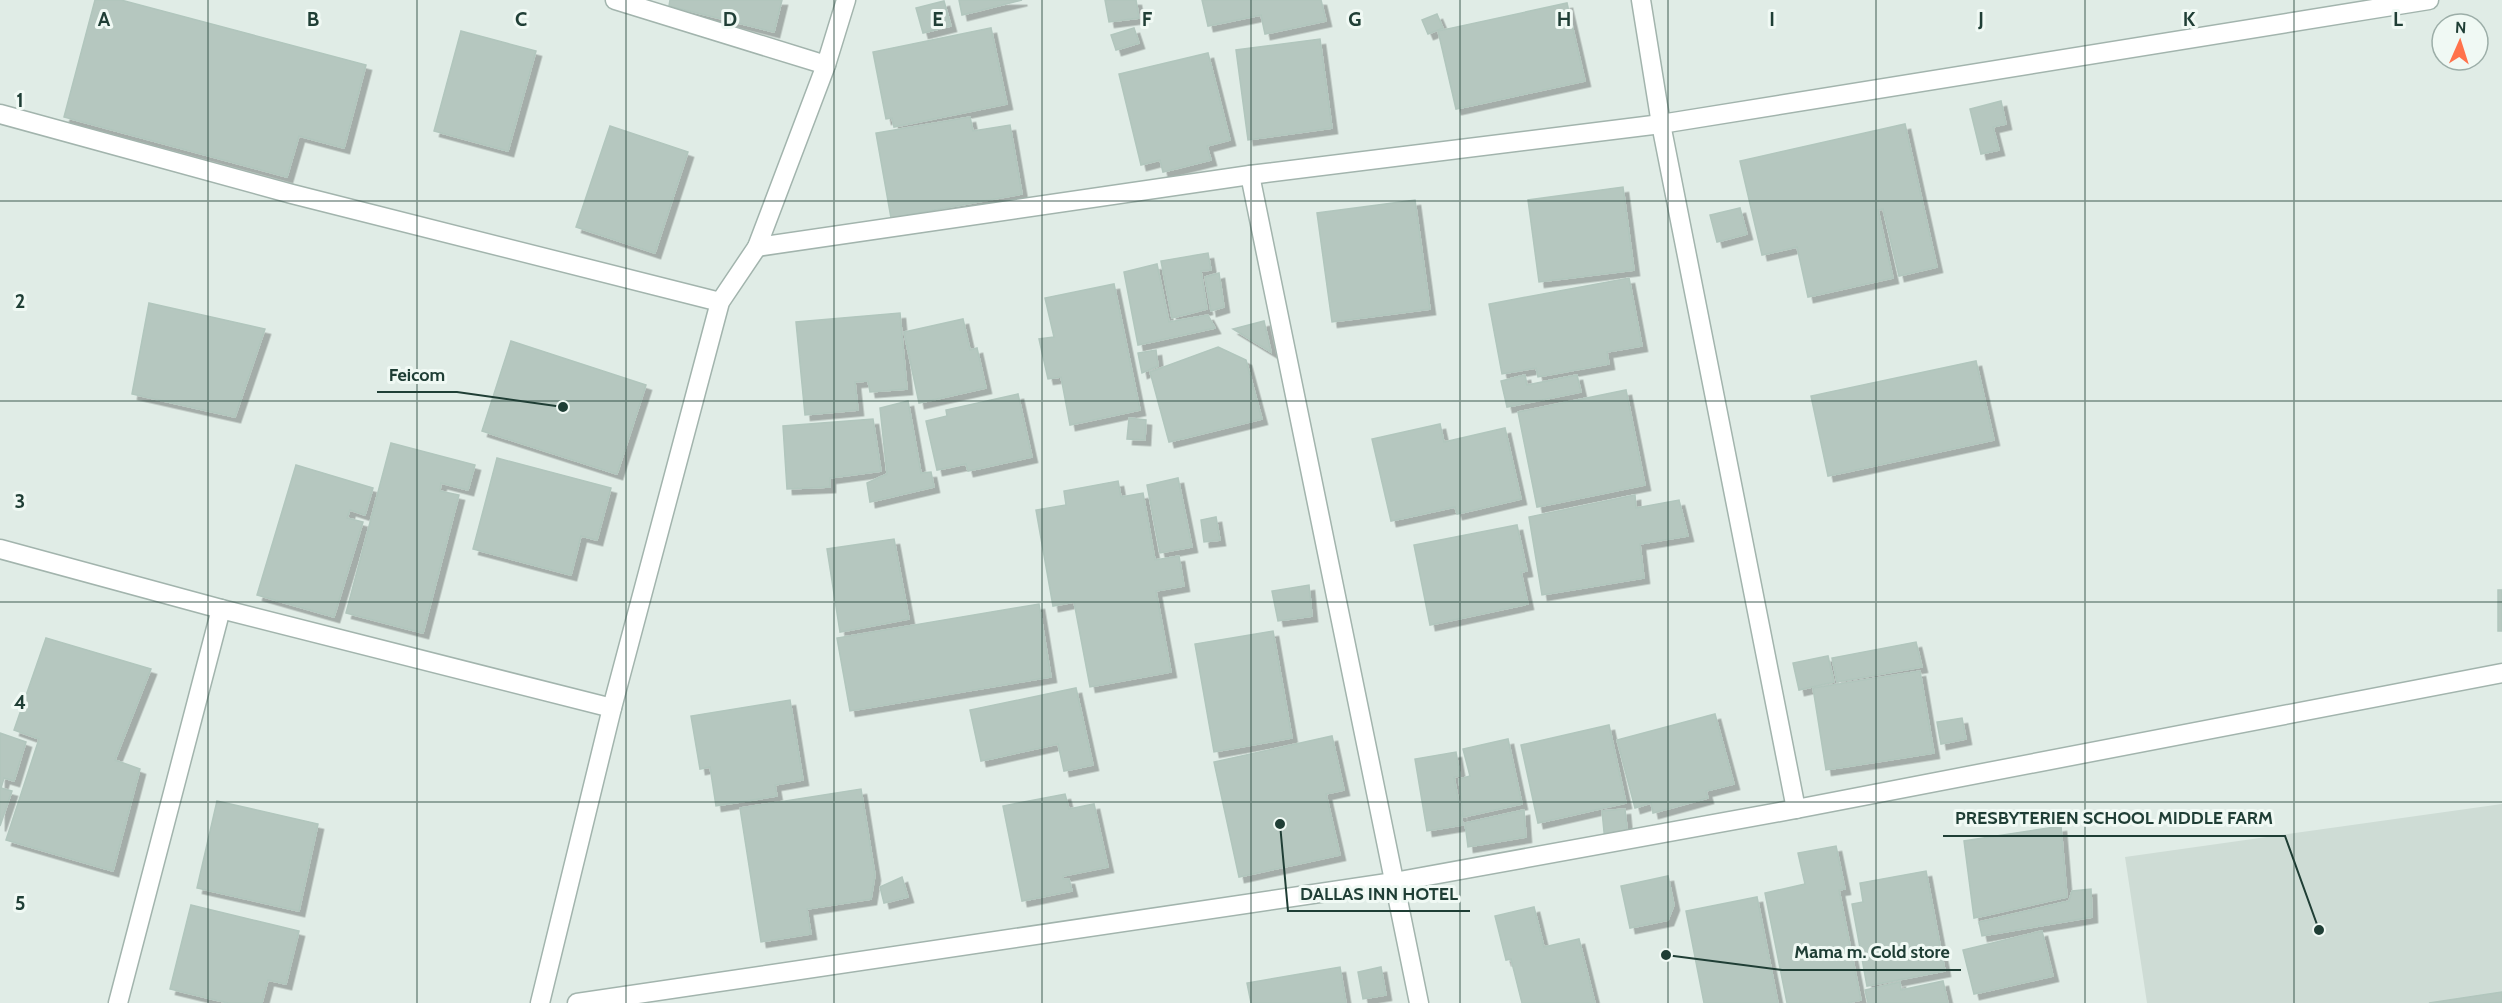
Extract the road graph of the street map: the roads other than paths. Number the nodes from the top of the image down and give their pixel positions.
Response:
1 (615, 0) edge
2 (846, 0) edge
3 (1641, 0) edge
4 (2429, 0) edge
5 (826, 65) junction
6 (0, 114) edge
7 (1661, 124) junction
8 (1250, 175) junction
9 (757, 247) junction
10 (720, 302) junction
11 (0, 549) edge
12 (221, 609) junction
13 (2502, 673) edge
14 (612, 708) junction
15 (1796, 809) junction
16 (1394, 882) junction
17 (118, 1003) edge
18 (540, 1003) edge
19 (577, 1003) edge
20 (1419, 1003) edge

1 - 5 street
2 - 5 street
3 - 7 street
4 - 7 street
5 - 9 street
6 - 10 street
7 - 8 street
7 - 15 street
8 - 9 street
8 - 16 street
9 - 10 street
10 - 14 street
11 - 12 street
12 - 14 street
12 - 17 street
13 - 15 street
14 - 18 street
15 - 16 street
16 - 19 street
16 - 20 street

